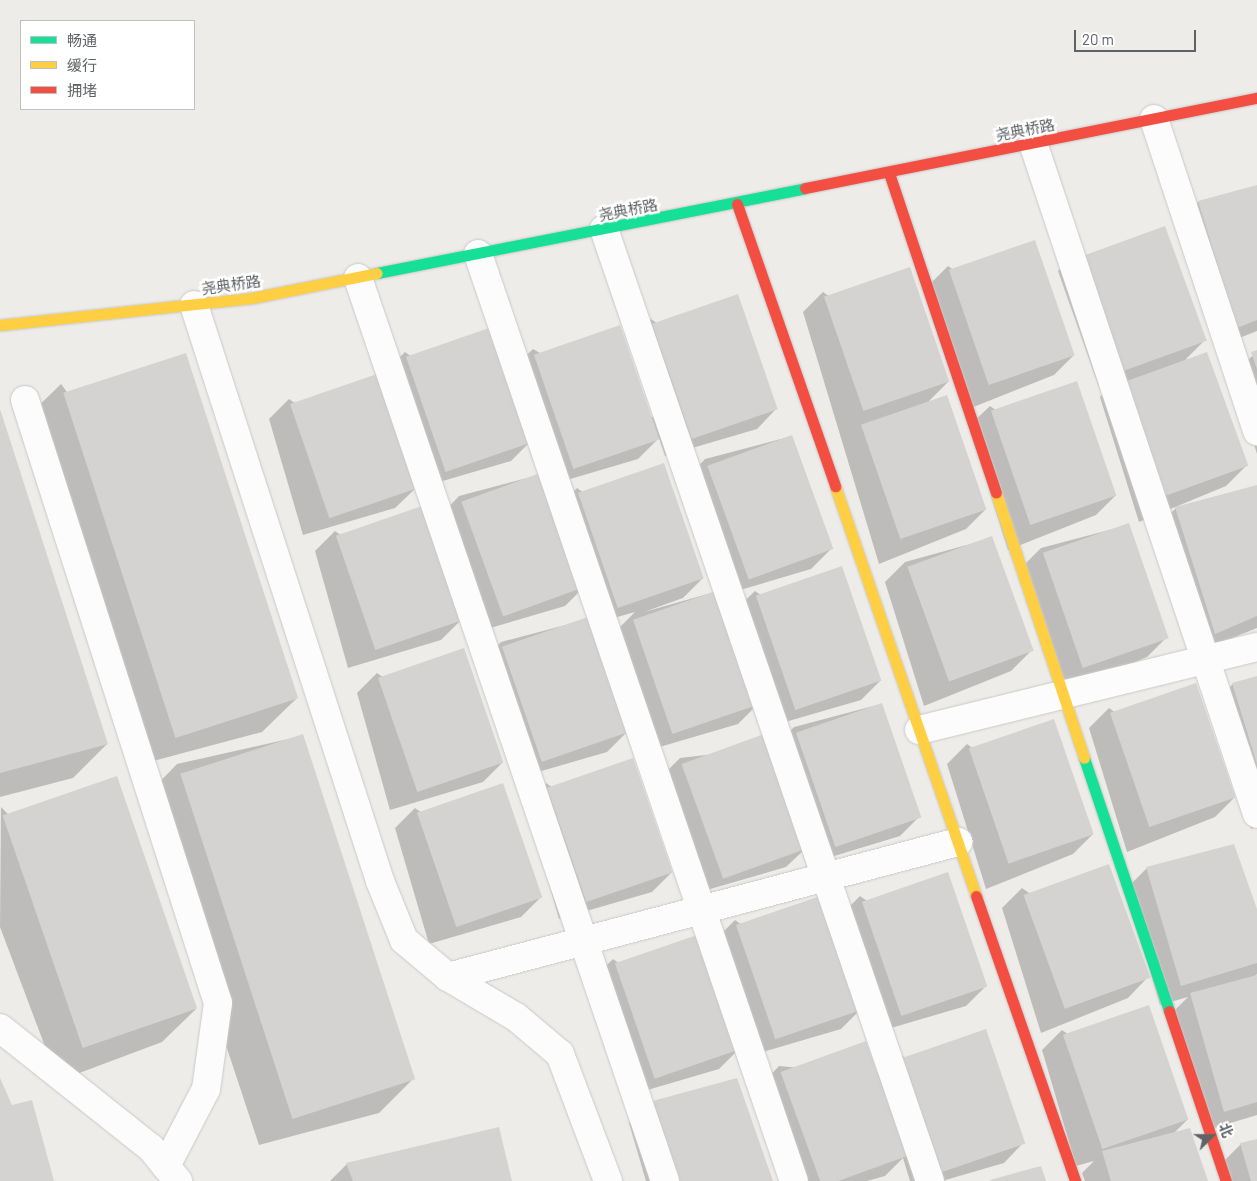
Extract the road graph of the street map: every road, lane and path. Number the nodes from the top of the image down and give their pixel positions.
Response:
1 (1257, 98) edge
2 (1154, 119) junction
3 (1033, 143) junction
4 (889, 173) junction
5 (736, 204) junction
6 (604, 230) junction
7 (478, 254) junction
8 (358, 278) junction
9 (194, 305) junction
10 (0, 325) edge
11 (25, 400) dead end
12 (1257, 430) edge
13 (1257, 647) edge
14 (1205, 660) junction
15 (1062, 695) junction
16 (919, 730) junction
17 (1257, 814) edge
18 (958, 842) junction
19 (826, 877) junction
20 (703, 910) junction
21 (585, 941) junction
22 (448, 977) junction
23 (0, 1028) edge
24 (172, 1173) edge
25 (608, 1181) edge
26 (665, 1181) edge
27 (794, 1181) edge
28 (930, 1181) edge
29 (1075, 1181) edge
30 (1226, 1181) edge

1 - 2 street, 尧典桥路
2 - 3 street, 尧典桥路
2 - 12 street
3 - 4 street, 尧典桥路
3 - 14 street
4 - 5 street, 尧典桥路
4 - 15 street
5 - 6 street, 尧典桥路
5 - 16 street
6 - 7 street, 尧典桥路
6 - 19 street
7 - 8 street, 尧典桥路
7 - 20 street
8 - 9 street, 尧典桥路
8 - 21 street
9 - 10 street, 尧典桥路
9 - 22 street
11 - 24 street
13 - 14 street
14 - 15 street
14 - 17 street
15 - 16 street
15 - 30 street
16 - 18 street
18 - 19 street
18 - 29 street
19 - 20 street
19 - 28 street
20 - 21 street
20 - 27 street
21 - 22 street
21 - 26 street
22 - 25 street
23 - 24 street

